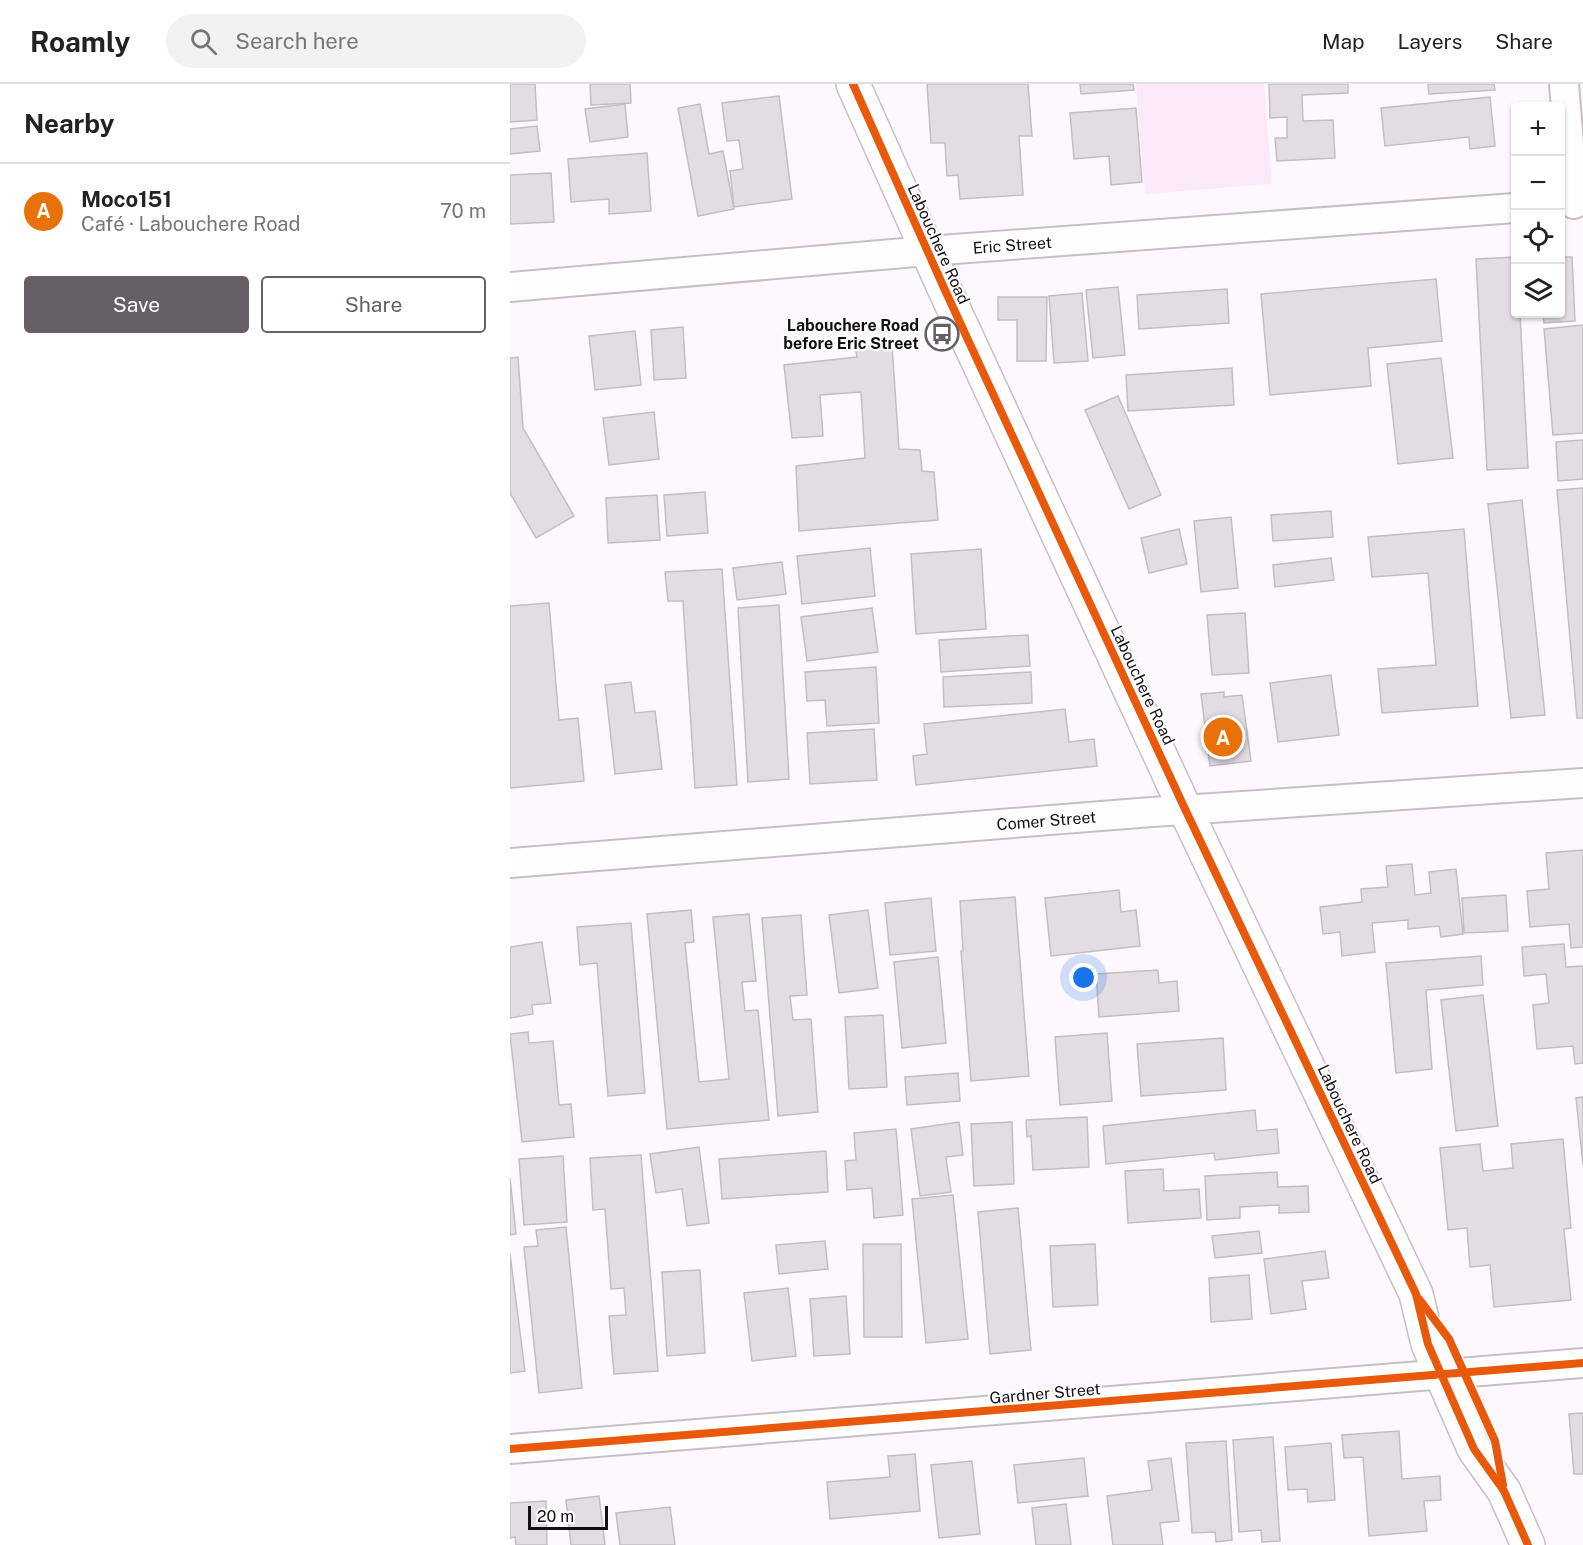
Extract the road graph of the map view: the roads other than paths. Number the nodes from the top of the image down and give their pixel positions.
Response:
1 (852, 84) edge
2 (1564, 84) edge
3 (1572, 204) edge
4 (1511, 208) edge
5 (927, 251) junction
6 (510, 287) edge
7 (1583, 783) edge
8 (1185, 809) junction
9 (510, 863) edge
10 (1583, 1363) edge
11 (1453, 1374) junction
12 (510, 1449) edge
13 (1528, 1545) edge

1 - 5 main road, Labouchere Road
2 - 3 street
4 - 5 street, Eric Street
5 - 6 street, Eric Street
5 - 8 main road, Labouchere Road
7 - 8 street, Comer Street
8 - 9 street, Comer Street
8 - 11 main road, Labouchere Road
10 - 11 street, Gardner Street
11 - 12 street, Gardner Street
11 - 13 main road, Labouchere Road

